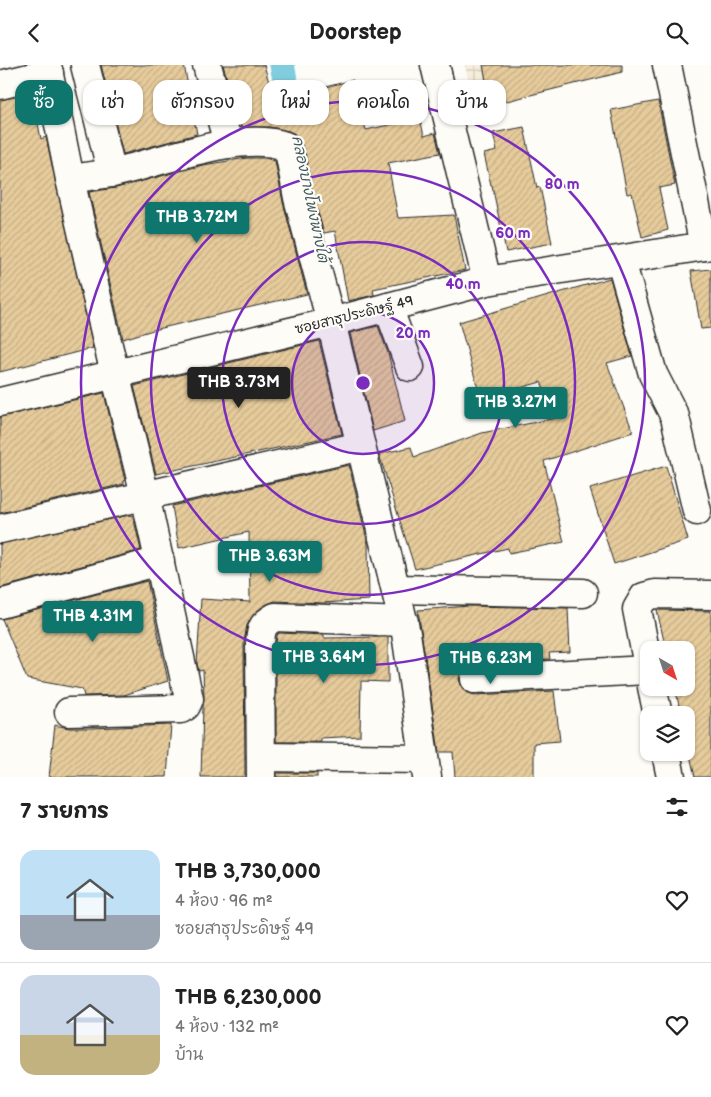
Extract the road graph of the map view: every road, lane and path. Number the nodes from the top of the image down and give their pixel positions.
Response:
1 (85, 65) edge
2 (208, 65) edge
3 (435, 65) edge
4 (667, 65) edge
5 (48, 69) edge
6 (0, 85) edge
7 (228, 144) junction
8 (112, 173) junction
9 (70, 179) junction
10 (707, 246) edge
11 (621, 261) junction
12 (487, 281) junction
13 (388, 307) junction
14 (331, 322) junction
15 (410, 367) dead end
16 (116, 374) junction
17 (0, 402) edge
18 (361, 446) junction
19 (145, 495) junction
20 (697, 511) dead end
21 (0, 529) edge
22 (160, 561) junction
23 (396, 589) junction
24 (584, 593) dead end
25 (711, 595) edge
26 (0, 604) edge
27 (404, 622) junction
28 (643, 641) edge
29 (640, 671) edge
30 (475, 679) dead end
31 (69, 712) dead end
32 (668, 761) edge
33 (261, 767) edge
34 (426, 768) edge
35 (671, 777) edge

1 - 8 street
2 - 7 street
3 - 12 street
4 - 10 street
5 - 6 street
5 - 9 street
7 - 8 street
7 - 14 street
8 - 9 street
9 - 16 street
10 - 11 street, ซอยสาธุประดิษฐ์ 49
11 - 12 street, ซอยสาธุประดิษฐ์ 49
11 - 20 street
12 - 13 street, ซอยสาธุประดิษฐ์ 49
13 - 14 street, ซอยสาธุประดิษฐ์ 49
13 - 15 street
14 - 16 street, ซอยสาธุประดิษฐ์ 49
14 - 18 street
16 - 17 street, ซอยสาธุประดิษฐ์ 49
16 - 19 street
18 - 19 street
18 - 23 street
19 - 21 street
19 - 22 street
22 - 26 street
22 - 31 street
23 - 24 street
23 - 27 street
25 - 28 street
27 - 33 street
27 - 34 street
29 - 30 street
32 - 35 street
33 - 34 street

